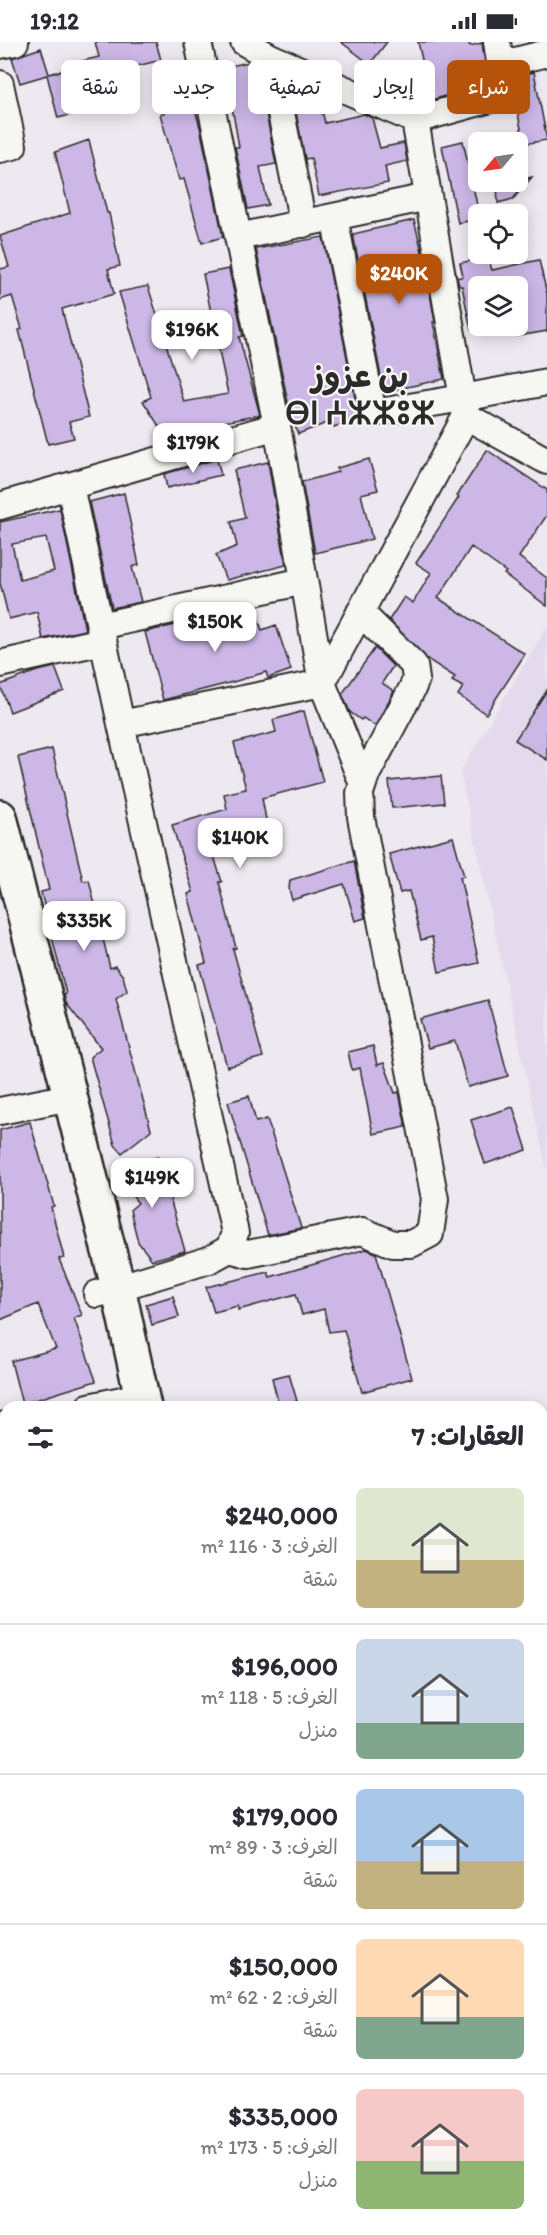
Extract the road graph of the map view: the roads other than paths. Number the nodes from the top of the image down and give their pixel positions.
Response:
1 (15, 42) edge
2 (198, 42) edge
3 (244, 42) edge
4 (0, 45) edge
5 (499, 53) edge
6 (547, 53) edge
7 (270, 57) junction
8 (0, 84) edge
9 (415, 120) junction
10 (0, 149) edge
11 (428, 197) junction
12 (334, 217) junction
13 (303, 224) junction
14 (238, 237) junction
15 (547, 382) edge
16 (464, 407) junction
17 (277, 426) junction
18 (547, 461) edge
19 (70, 486) junction
20 (0, 506) edge
21 (304, 580) junction
22 (360, 612) junction
23 (101, 634) junction
24 (0, 664) edge
25 (322, 683) junction
26 (121, 724) junction
27 (363, 784) junction
28 (0, 817) edge
29 (0, 894) edge
30 (60, 1099) junction
31 (0, 1111) edge
32 (229, 1249) junction
33 (107, 1291) junction
34 (134, 1401) edge

1 - 4 street
2 - 14 street
3 - 7 street
5 - 6 street
5 - 9 street
7 - 9 street
7 - 13 street
8 - 10 street
9 - 11 street
11 - 12 street
11 - 16 street
12 - 13 street
12 - 16 street
13 - 14 street
14 - 17 street
15 - 16 street
16 - 18 street
16 - 22 street
17 - 19 street
17 - 21 street
19 - 20 street
19 - 23 street
21 - 23 street
21 - 25 street
22 - 25 street
22 - 27 street
23 - 24 street
23 - 26 street
25 - 26 street
25 - 27 street
26 - 32 street
27 - 32 street
28 - 30 main road
29 - 30 main road
30 - 31 street
30 - 33 main road
32 - 33 street
33 - 34 main road

